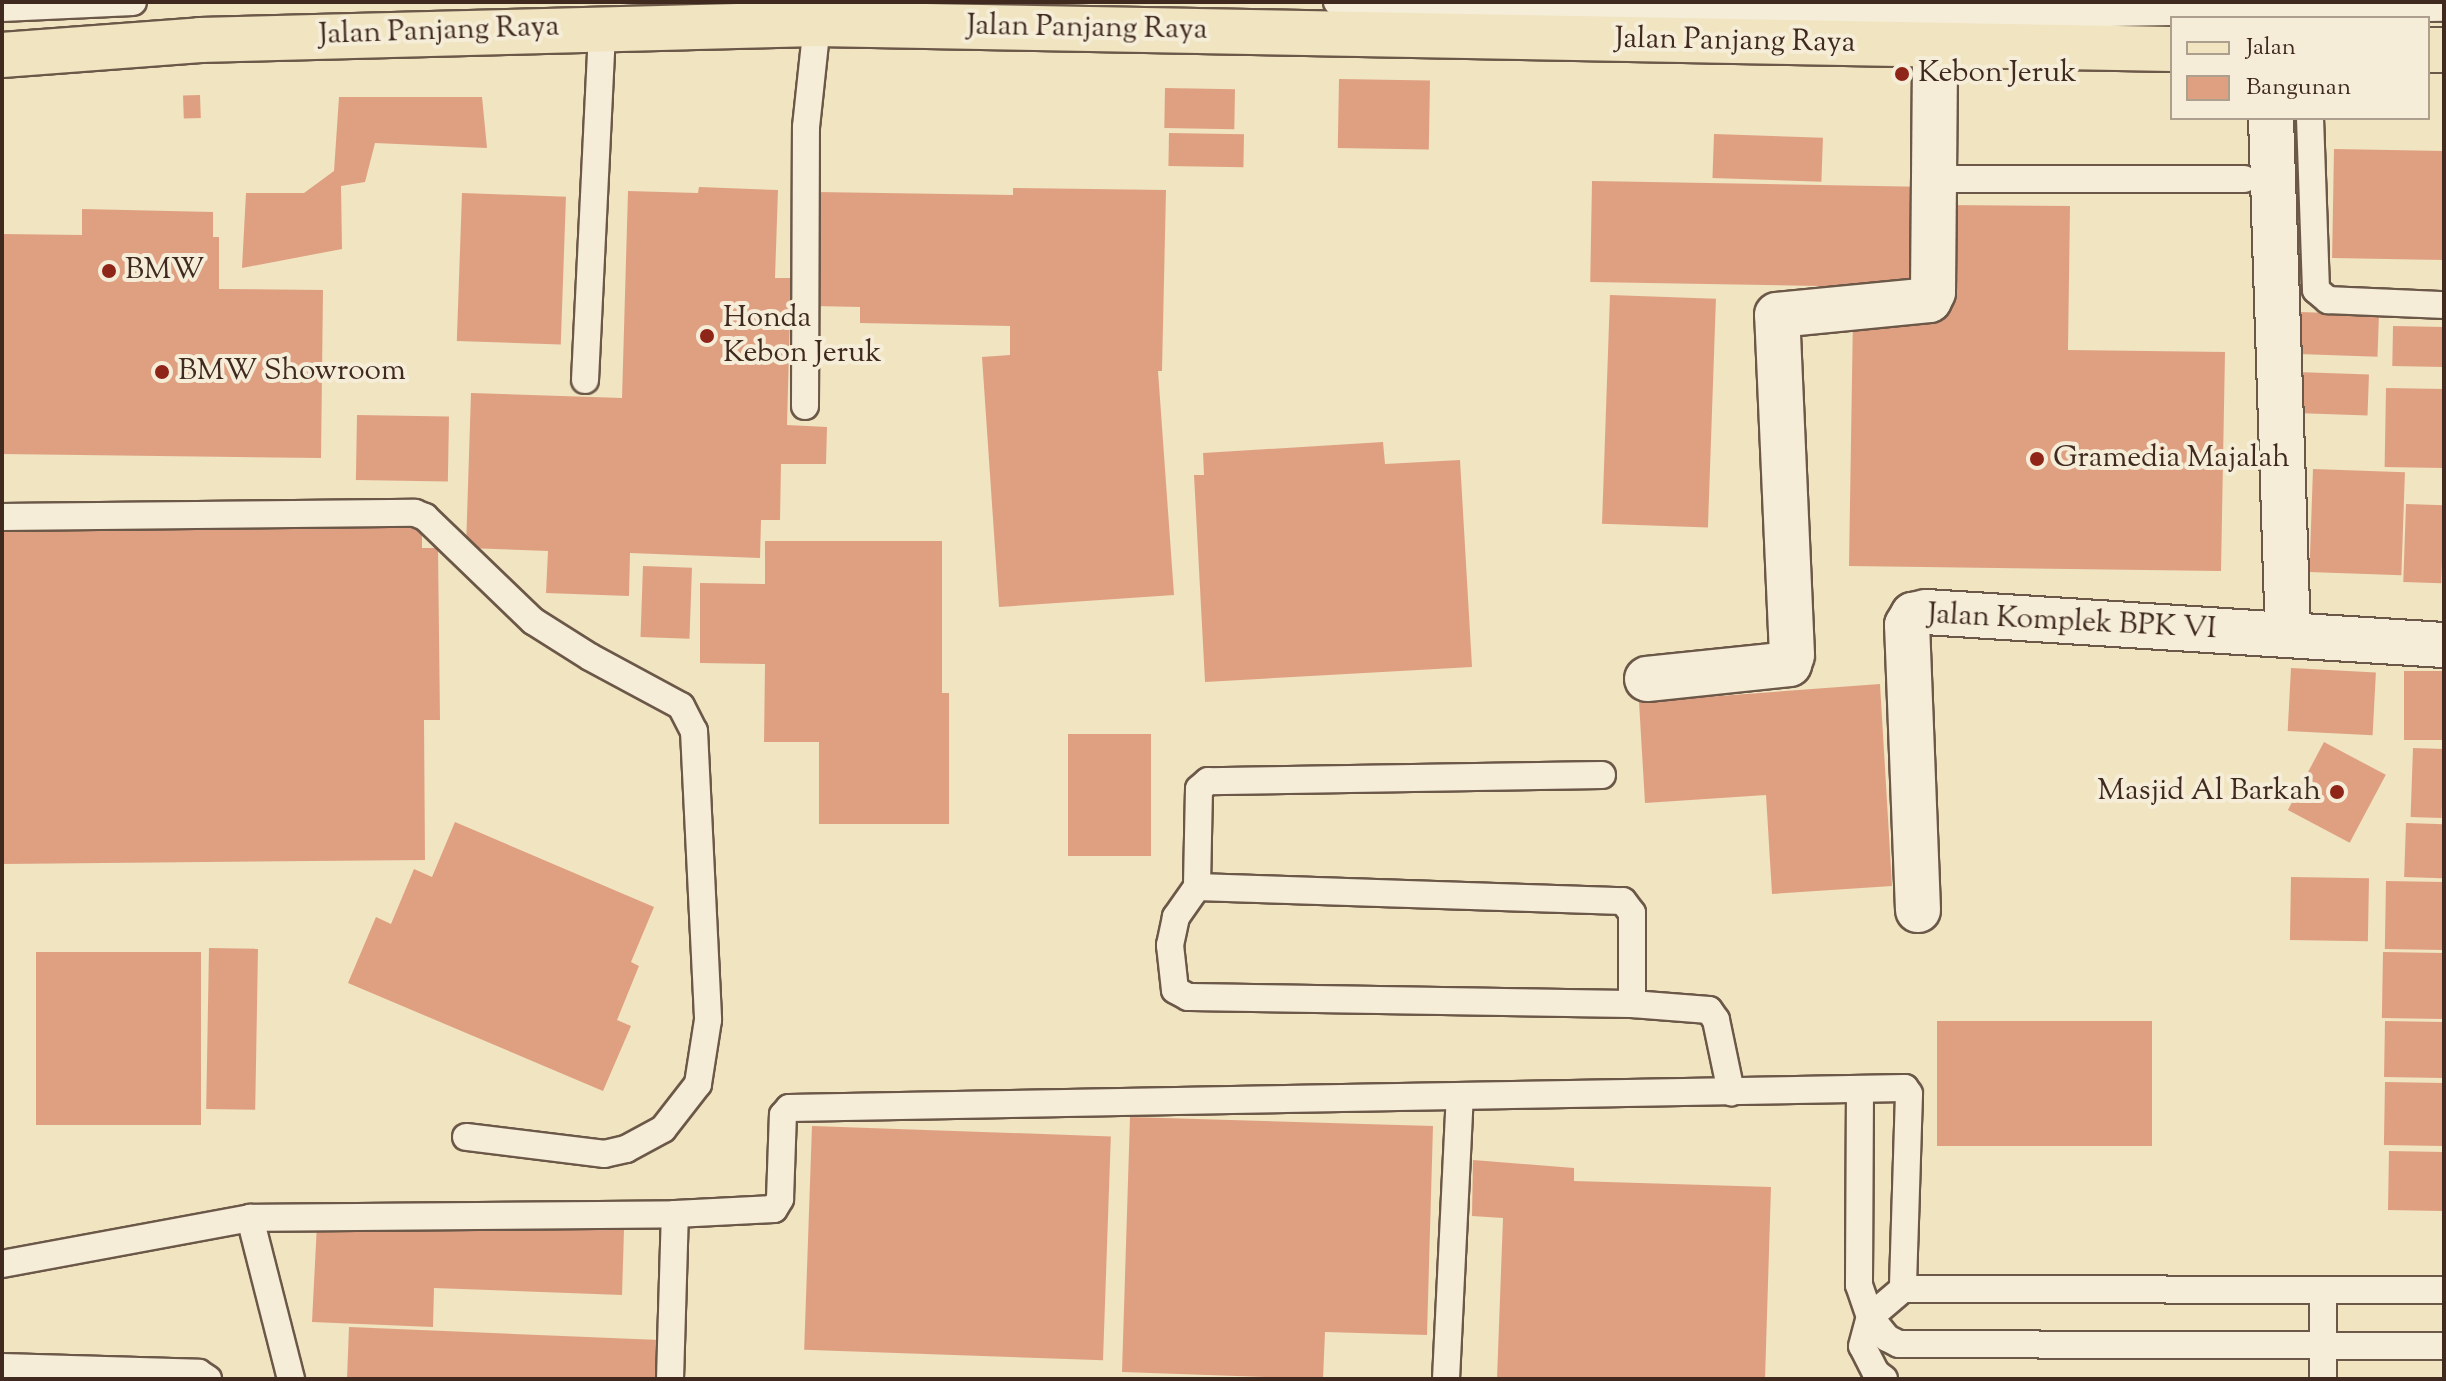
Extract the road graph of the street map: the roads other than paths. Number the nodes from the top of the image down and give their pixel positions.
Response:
1 (133, 2) edge
2 (1337, 2) edge
3 (2, 8) edge
4 (2444, 8) edge
5 (817, 24) junction
6 (602, 27) junction
7 (1935, 46) junction
8 (2170, 49) edge
9 (2, 55) edge
10 (2271, 120) edge
11 (2310, 120) edge
12 (1933, 179) junction
13 (2244, 179) dead end
14 (2444, 305) edge
15 (585, 380) dead end
16 (805, 406) dead end
17 (2, 517) edge
18 (2288, 635) junction
19 (2444, 645) edge
20 (1647, 679) dead end
21 (1602, 775) dead end
22 (1197, 887) junction
23 (1918, 910) dead end
24 (1632, 1004) junction
25 (1860, 1089) junction
26 (1731, 1092) junction
27 (1460, 1096) junction
28 (466, 1137) dead end
29 (675, 1214) junction
30 (250, 1218) junction
31 (2, 1262) edge
32 (1903, 1289) junction
33 (2323, 1290) junction
34 (2444, 1290) edge
35 (1870, 1317) junction
36 (2444, 1346) edge
37 (2324, 1348) junction
38 (2, 1367) edge
39 (208, 1379) edge
40 (291, 1379) edge
41 (670, 1379) edge
42 (1446, 1379) edge
43 (1884, 1379) edge
44 (2323, 1379) edge

1 - 3 lane
2 - 4 lane
5 - 6 main road, Jalan Panjang Raya
5 - 7 main road, Jalan Panjang Raya
5 - 16 lane
6 - 9 main road, Jalan Panjang Raya
6 - 15 lane
7 - 8 main road, Jalan Panjang Raya
7 - 12 street
10 - 18 street
11 - 14 lane
12 - 13 lane
12 - 20 street
17 - 28 lane
18 - 19 street, Jalan Komplek BPK VI
18 - 23 street, Jalan Komplek BPK VI
21 - 22 lane
22 - 24 lane
22 - 24 lane
24 - 26 lane
25 - 26 lane
25 - 32 lane
25 - 35 lane
26 - 27 lane
27 - 29 lane
27 - 42 lane
29 - 30 lane
29 - 41 lane
30 - 31 lane
30 - 40 lane
32 - 33 lane
32 - 35 lane
33 - 34 lane
33 - 37 lane
35 - 37 lane
35 - 43 lane
36 - 37 lane
37 - 44 lane
38 - 39 lane

